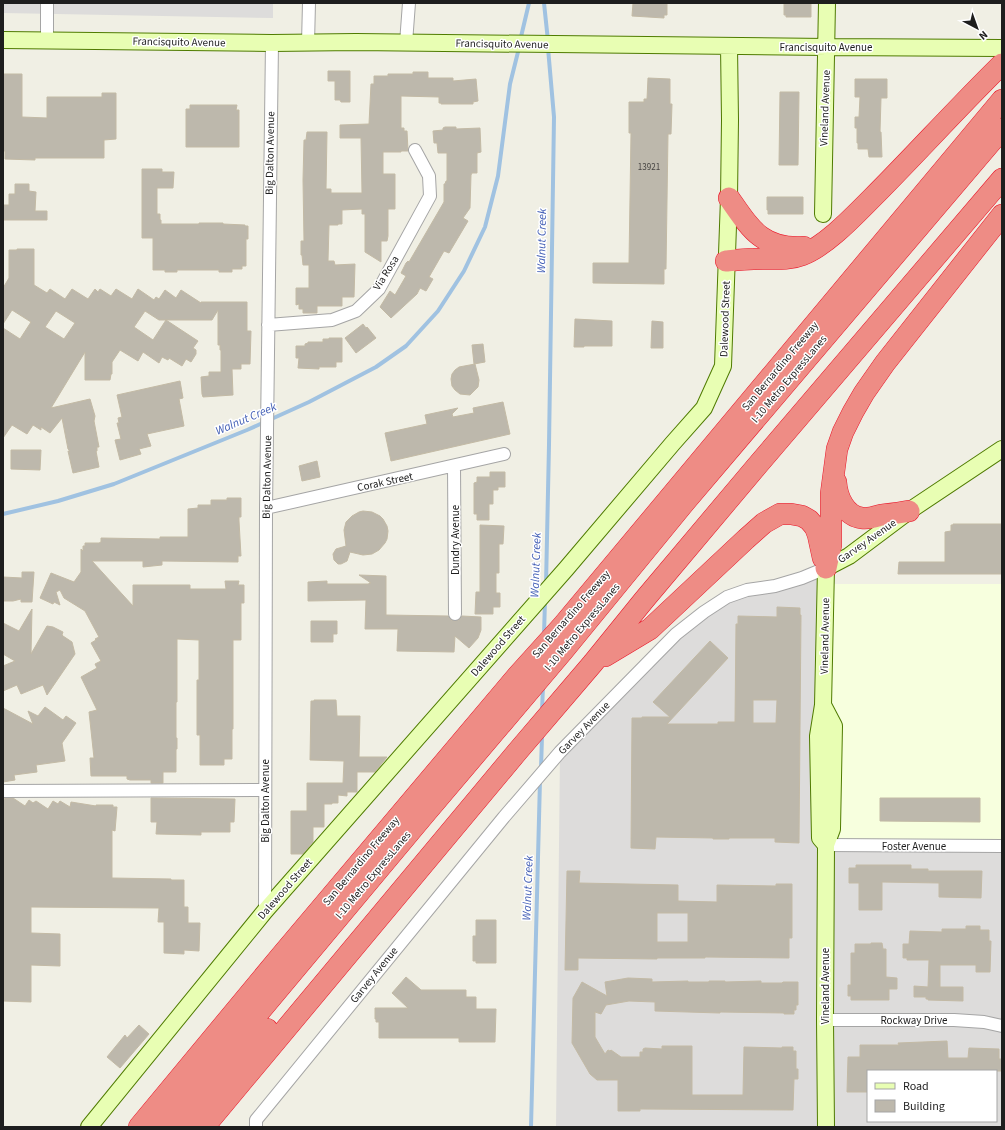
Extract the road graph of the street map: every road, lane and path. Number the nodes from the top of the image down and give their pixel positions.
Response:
1 (47, 3) edge
2 (309, 3) edge
3 (409, 3) edge
4 (827, 3) edge
5 (3, 40) edge
6 (47, 41) junction
7 (272, 43) junction
8 (308, 43) junction
9 (406, 43) junction
10 (729, 46) junction
11 (827, 47) junction
12 (1002, 48) edge
13 (998, 68) edge
14 (1002, 100) edge
15 (1002, 129) edge
16 (415, 150) dead end
17 (1002, 179) edge
18 (729, 198) junction
19 (823, 214) dead end
20 (1002, 215) edge
21 (822, 244) junction
22 (726, 261) junction
23 (268, 325) junction
24 (1002, 449) edge
25 (504, 454) dead end
26 (454, 466) junction
27 (834, 469) junction
28 (266, 508) junction
29 (909, 511) junction
30 (826, 568) junction
31 (644, 600) junction
32 (455, 614) dead end
33 (593, 663) junction
34 (265, 790) junction
35 (3, 791) edge
36 (826, 845) junction
37 (1002, 846) edge
38 (265, 911) junction
39 (825, 1020) junction
40 (1002, 1026) edge
41 (256, 1124) edge
42 (89, 1127) edge
43 (139, 1127) edge
44 (163, 1127) edge
45 (185, 1127) edge
46 (204, 1127) edge
47 (826, 1127) edge

1 - 6 street
2 - 8 street
3 - 9 street
4 - 11 street, Vineland Avenue
5 - 6 street, Francisquito Avenue
6 - 7 street, Francisquito Avenue
7 - 8 street, Francisquito Avenue
7 - 23 street, Big Dalton Avenue
8 - 9 street, Francisquito Avenue
9 - 10 street, Francisquito Avenue
10 - 11 street, Francisquito Avenue
10 - 18 street, Dalewood Street
11 - 12 street, Francisquito Avenue
11 - 19 street, Vineland Avenue
13 - 21 highway
14 - 43 highway, San Bernardino Freeway
15 - 44 highway, I-10 Metro ExpressLanes
16 - 23 street, Via Rosa
17 - 31 highway
18 - 21 highway
18 - 22 street, Dalewood Street
20 - 27 highway
21 - 22 highway
22 - 38 street, Dalewood Street
23 - 28 street, Big Dalton Avenue
24 - 29 street, Garvey Avenue
25 - 26 street, Corak Street
26 - 28 street, Corak Street
26 - 32 street, Dundry Avenue
27 - 29 highway
27 - 30 highway
28 - 34 street, Big Dalton Avenue
29 - 30 street, Garvey Avenue
30 - 33 highway
30 - 36 street, Vineland Avenue
30 - 41 street, Garvey Avenue
31 - 33 highway
31 - 45 highway, I-10 Metro ExpressLanes
33 - 46 highway
34 - 35 street
34 - 38 street, Big Dalton Avenue
36 - 37 street, Foster Avenue
36 - 39 street, Vineland Avenue
38 - 42 street, Dalewood Street
39 - 40 street, Rockway Drive
39 - 47 street, Vineland Avenue

